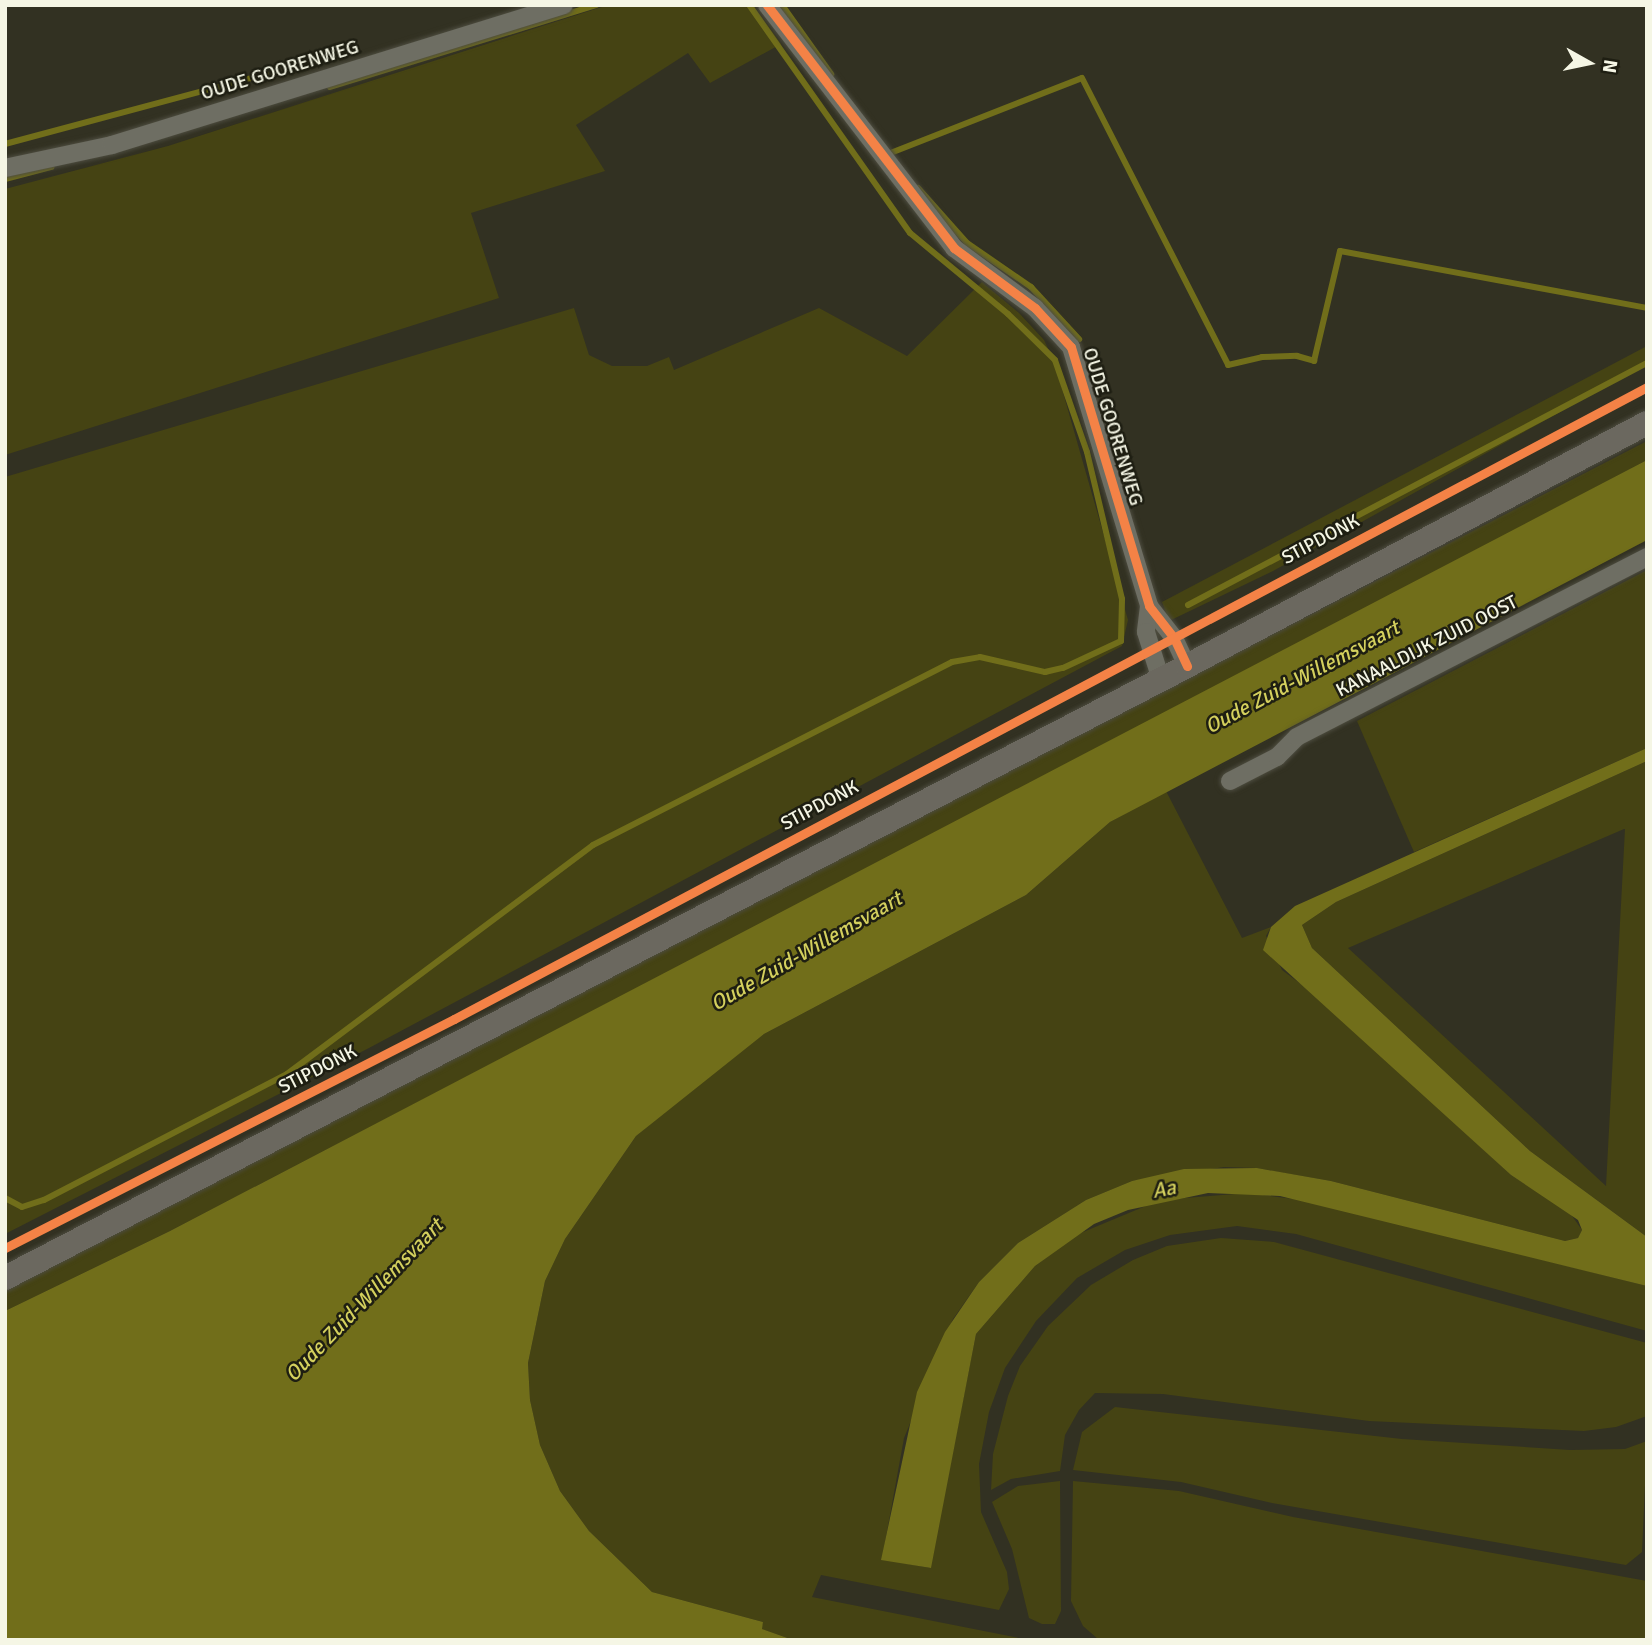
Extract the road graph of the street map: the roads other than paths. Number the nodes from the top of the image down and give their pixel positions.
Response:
1 (565, 5) edge
2 (767, 5) edge
3 (5, 168) edge
4 (1647, 423) edge
5 (1647, 557) edge
6 (1149, 606) junction
7 (1187, 667) junction
8 (1161, 680) junction
9 (1230, 780) dead end
10 (5, 1278) edge

1 - 3 street, OUDE GOORENWEG
2 - 6 street, OUDE GOORENWEG
4 - 7 main road, STIPDONK
5 - 9 street, KANAALDIJK ZUID OOST
6 - 7 street, OUDE GOORENWEG
6 - 8 street, OUDE GOORENWEG
7 - 8 main road, STIPDONK
8 - 10 main road, STIPDONK

